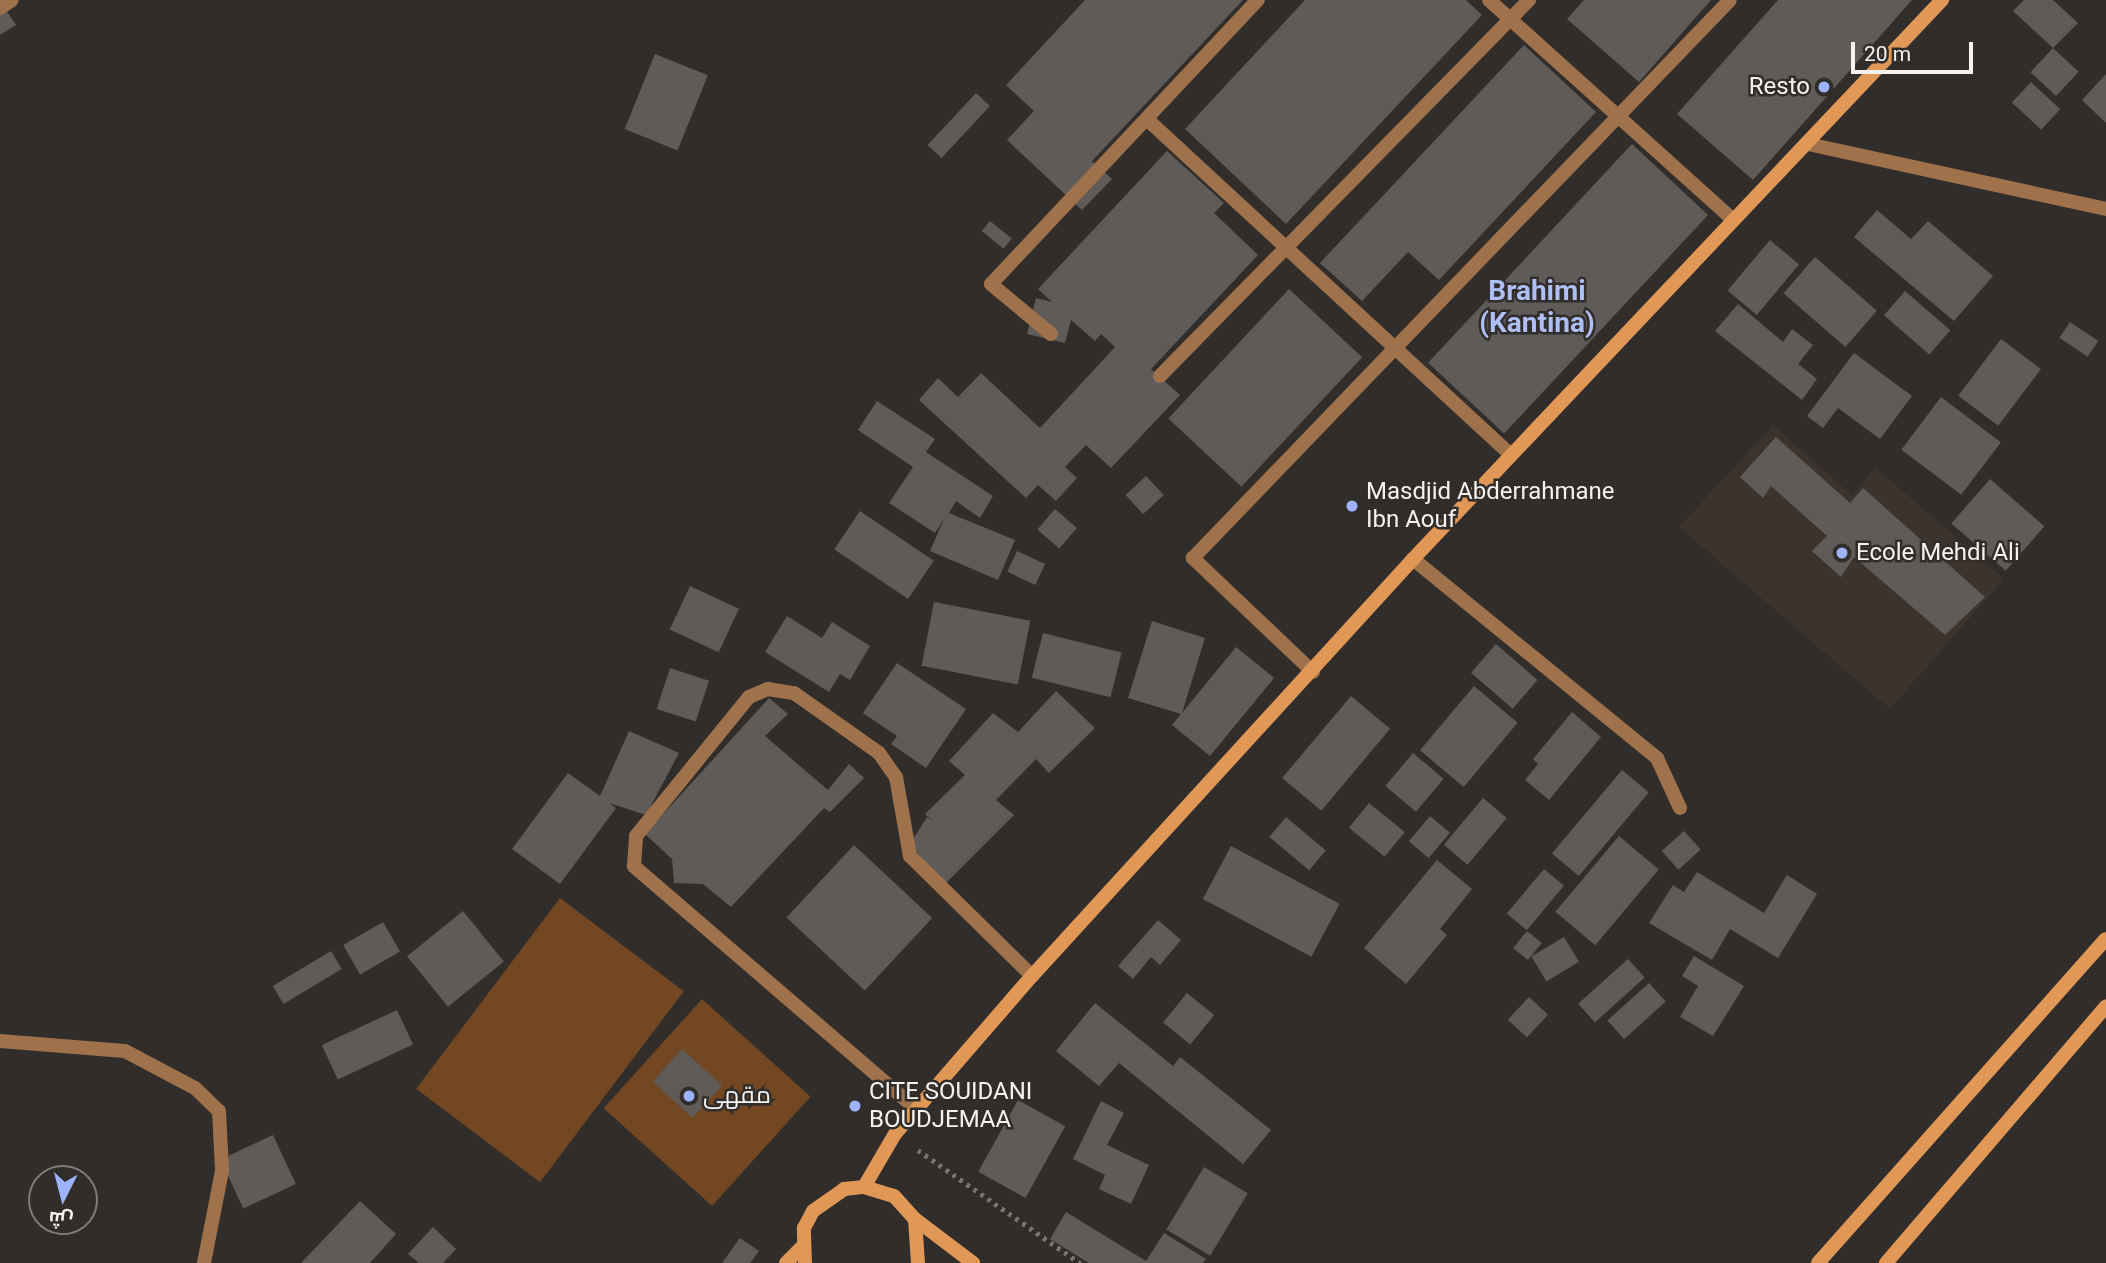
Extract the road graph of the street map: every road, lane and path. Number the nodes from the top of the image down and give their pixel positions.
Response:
1 (12, 0) edge
2 (1258, 0) edge
3 (1489, 0) edge
4 (1529, 0) edge
5 (1730, 0) edge
6 (1942, 0) edge
7 (0, 8) edge
8 (1510, 19) junction
9 (1619, 117) junction
10 (1150, 122) junction
11 (1808, 144) junction
12 (2106, 209) edge
13 (1733, 220) junction
14 (1290, 251) junction
15 (1051, 334) dead end
16 (1394, 348) junction
17 (1160, 376) dead end
18 (1511, 455) junction
19 (1413, 559) junction
20 (1313, 672) junction
21 (1680, 808) dead end
22 (2106, 939) edge
23 (1032, 976) junction
24 (2106, 1006) edge
25 (0, 1041) edge
26 (915, 1108) junction
27 (895, 1134) junction
28 (864, 1186) junction
29 (915, 1219) junction
30 (802, 1247) junction
31 (204, 1263) edge
32 (786, 1263) edge
33 (804, 1263) edge
34 (918, 1263) edge
35 (973, 1263) edge
36 (1080, 1263) edge
37 (1818, 1263) edge
38 (1886, 1263) edge

1 - 7 street
2 - 10 street
3 - 8 street
4 - 8 street
5 - 9 street
6 - 11 main road
8 - 9 street
8 - 14 street
9 - 13 street
9 - 16 street
10 - 14 street
10 - 15 street
11 - 12 street
11 - 13 main road
13 - 18 main road
14 - 16 street
14 - 17 street
16 - 18 street
16 - 20 street
18 - 19 main road
19 - 20 main road
19 - 21 street
20 - 23 main road
22 - 37 main road
23 - 26 main road
23 - 26 street
24 - 38 main road
25 - 31 street
26 - 27 main road
27 - 28 main road
27 - 36 path
28 - 29 main road
28 - 30 main road
29 - 34 main road
29 - 35 main road
30 - 32 main road
30 - 33 main road

